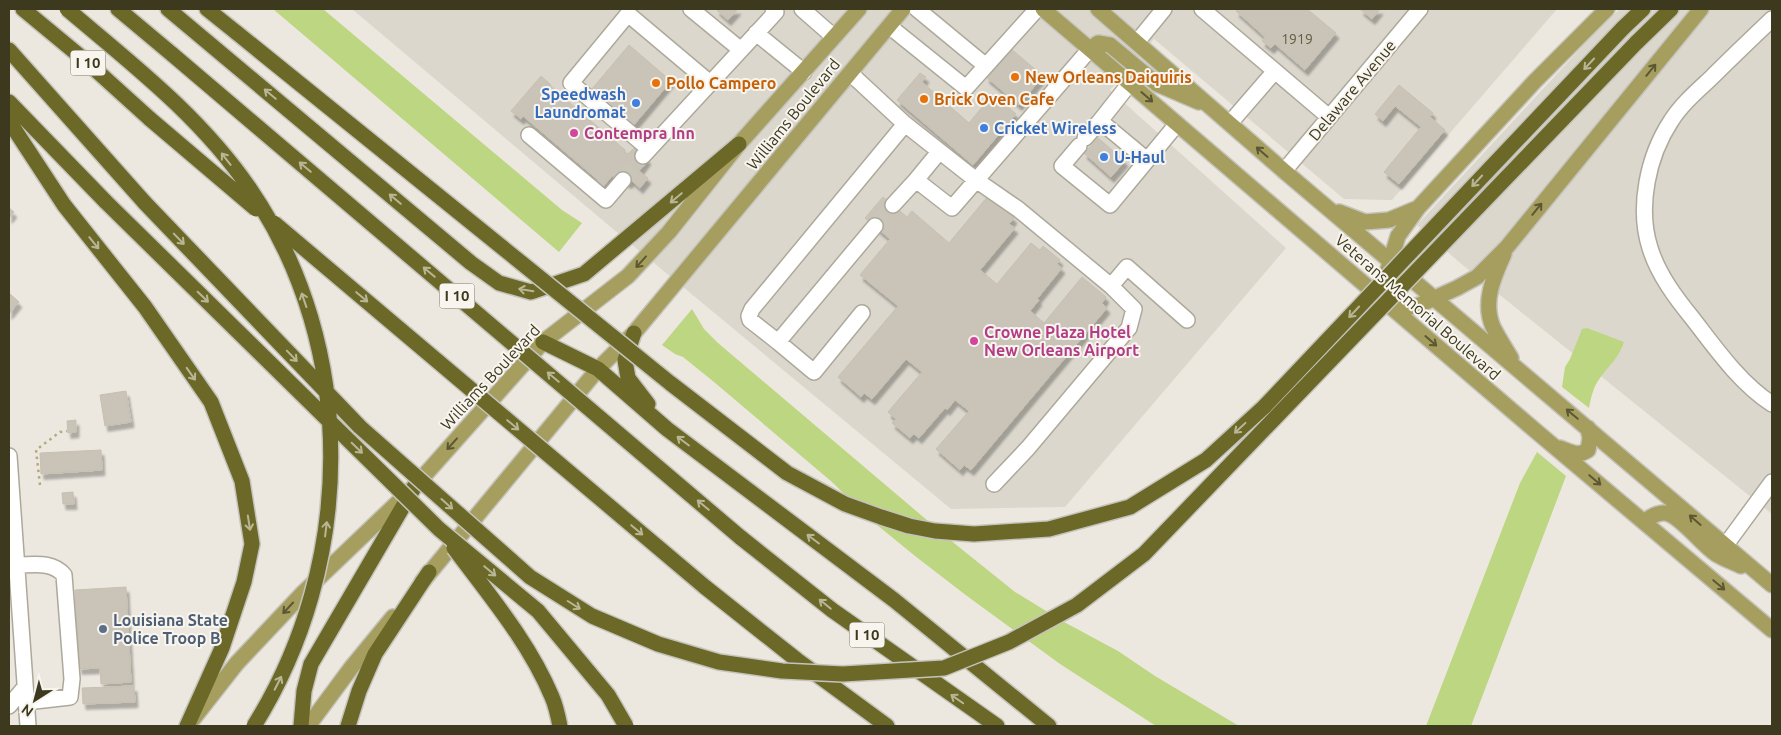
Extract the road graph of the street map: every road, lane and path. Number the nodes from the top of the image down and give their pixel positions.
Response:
1 (23, 9) edge
2 (67, 9) edge
3 (118, 9) edge
4 (168, 9) edge
5 (207, 9) edge
6 (691, 9) edge
7 (802, 9) edge
8 (859, 9) edge
9 (903, 9) edge
10 (917, 9) edge
11 (1037, 9) edge
12 (1043, 9) edge
13 (1098, 9) edge
14 (1164, 9) edge
15 (1202, 9) edge
16 (1420, 9) edge
17 (1607, 9) edge
18 (1643, 9) edge
19 (1671, 9) edge
20 (1701, 9) edge
21 (776, 10) edge
22 (1772, 19) edge
23 (889, 26) junction
24 (756, 33) junction
25 (834, 37) junction
26 (1137, 42) junction
27 (1090, 49) junction
28 (9, 50) edge
29 (741, 50) junction
30 (986, 66) junction
31 (1275, 71) junction
32 (804, 72) junction
33 (850, 73) junction
34 (710, 83) junction
35 (1130, 83) junction
36 (9, 102) edge
37 (1212, 108) junction
38 (1329, 117) junction
39 (9, 121) edge
40 (1100, 121) junction
41 (1230, 123) junction
42 (905, 124) junction
43 (1177, 124) junction
44 (529, 135) dead end
45 (739, 144) junction
46 (939, 152) junction
47 (1147, 160) junction
48 (1284, 171) junction
49 (623, 180) tunnel mouth
50 (916, 180) junction
51 (976, 180) junction
52 (893, 205) tunnel mouth
53 (1326, 206) junction
54 (1418, 208) junction
55 (875, 226) tunnel mouth
56 (1506, 247) junction
57 (1389, 260) junction
58 (1111, 286) junction
59 (1435, 298) junction
60 (1382, 299) junction
61 (1394, 309) junction
62 (862, 313) dead end
63 (1187, 320) dead end
64 (634, 333) junction
65 (542, 342) junction
66 (778, 342) junction
67 (1517, 368) junction
68 (598, 369) junction
69 (1772, 404) edge
70 (1588, 428) junction
71 (667, 429) junction
72 (68, 431) dead end
73 (1552, 444) junction
74 (9, 456) edge
75 (1772, 482) edge
76 (994, 484) dead end
77 (40, 485) dead end
78 (415, 486) junction
79 (1644, 522) junction
80 (440, 529) junction
81 (1725, 546) junction
82 (17, 565) junction
83 (430, 572) junction
84 (1760, 575) junction
85 (1772, 586) edge
86 (1772, 630) edge
87 (26, 694) junction
88 (9, 706) edge
89 (28, 726) edge
90 (187, 726) edge
91 (254, 726) edge
92 (302, 726) edge
93 (308, 726) edge
94 (348, 726) edge
95 (560, 726) edge
96 (626, 726) edge
97 (887, 726) edge
98 (997, 726) edge
99 (1049, 726) edge

1 -> 97 highway, I 10, bridge
91 -> 2 highway, bridge
98 -> 3 highway, I 10, bridge
45 -> 4 highway
18 -> 5 highway, bridge
6 - 29 street
7 - 25 street
8 - 25 main road, Williams Boulevard
9 - 23 main road, Williams Boulevard
10 - 30 street
11 - 30 street
12 - 27 main road, Veterans Memorial Boulevard
13 - 26 main road, Veterans Memorial Boulevard
14 - 26 street
15 - 31 street
16 - 38 street, Delaware Avenue
17 - 54 main road
28 -> 19 highway, bridge
56 -> 20 main road
21 - 24 street
22 - 69 street
23 - 30 street
23 - 33 main road, Williams Boulevard
24 - 29 street
24 - 32 street
25 - 32 main road, Williams Boulevard
26 - 37 main road, Veterans Memorial Boulevard
27 - 35 main road, Veterans Memorial Boulevard
27 - 37 main road
27 - 51 street
29 - 34 street
31 - 38 street
31 - 41 street
32 - 45 main road, Williams Boulevard
33 - 42 street
33 - 64 main road, Williams Boulevard
34 - 34 street
35 - 40 street
35 -> 43 main road, Veterans Memorial Boulevard
36 -> 80 highway, bridge
37 - 41 main road, Veterans Memorial Boulevard
38 - 48 street, Delaware Avenue
39 -> 90 highway
40 - 47 street
40 - 47 street
48 -> 41 main road, Veterans Memorial Boulevard
42 - 46 street
42 - 66 street
43 - 47 street
43 - 60 main road, Veterans Memorial Boulevard
44 - 49 street
45 -> 65 main road, Williams Boulevard
46 - 50 street
46 - 51 street
48 - 53 main road, Veterans Memorial Boulevard
50 - 51 street
50 - 52 street
51 - 58 street
53 - 54 main road
53 - 57 main road, Veterans Memorial Boulevard
54 - 57 main road
55 - 66 street
56 - 59 main road
56 - 67 main road
57 - 59 main road, Veterans Memorial Boulevard
57 - 60 main road
58 - 63 street
58 - 76 street
59 - 61 main road
59 - 67 main road, Veterans Memorial Boulevard
60 - 61 main road, Veterans Memorial Boulevard
61 -> 73 main road, Veterans Memorial Boulevard
62 - 66 street
64 - 68 main road, Williams Boulevard
64 - 71 highway
65 - 68 highway
65 -> 78 main road, Williams Boulevard
70 -> 67 main road, Veterans Memorial Boulevard
68 - 71 highway
68 - 83 main road, Williams Boulevard
70 - 73 main road
81 -> 70 main road, Veterans Memorial Boulevard
99 -> 71 highway
72 - 77 path
73 -> 79 main road, Veterans Memorial Boulevard
74 - 82 street
75 - 81 street
78 -> 90 main road, Williams Boulevard
78 - 92 highway
79 - 84 main road
79 -> 86 main road, Veterans Memorial Boulevard
80 - 95 highway, bridge
80 -> 96 highway, bridge
81 - 84 main road, Veterans Memorial Boulevard
82 - 87 street
82 - 87 street
83 - 93 main road, Williams Boulevard
83 - 94 highway
84 - 85 main road, Veterans Memorial Boulevard
87 - 88 street
87 - 89 street

